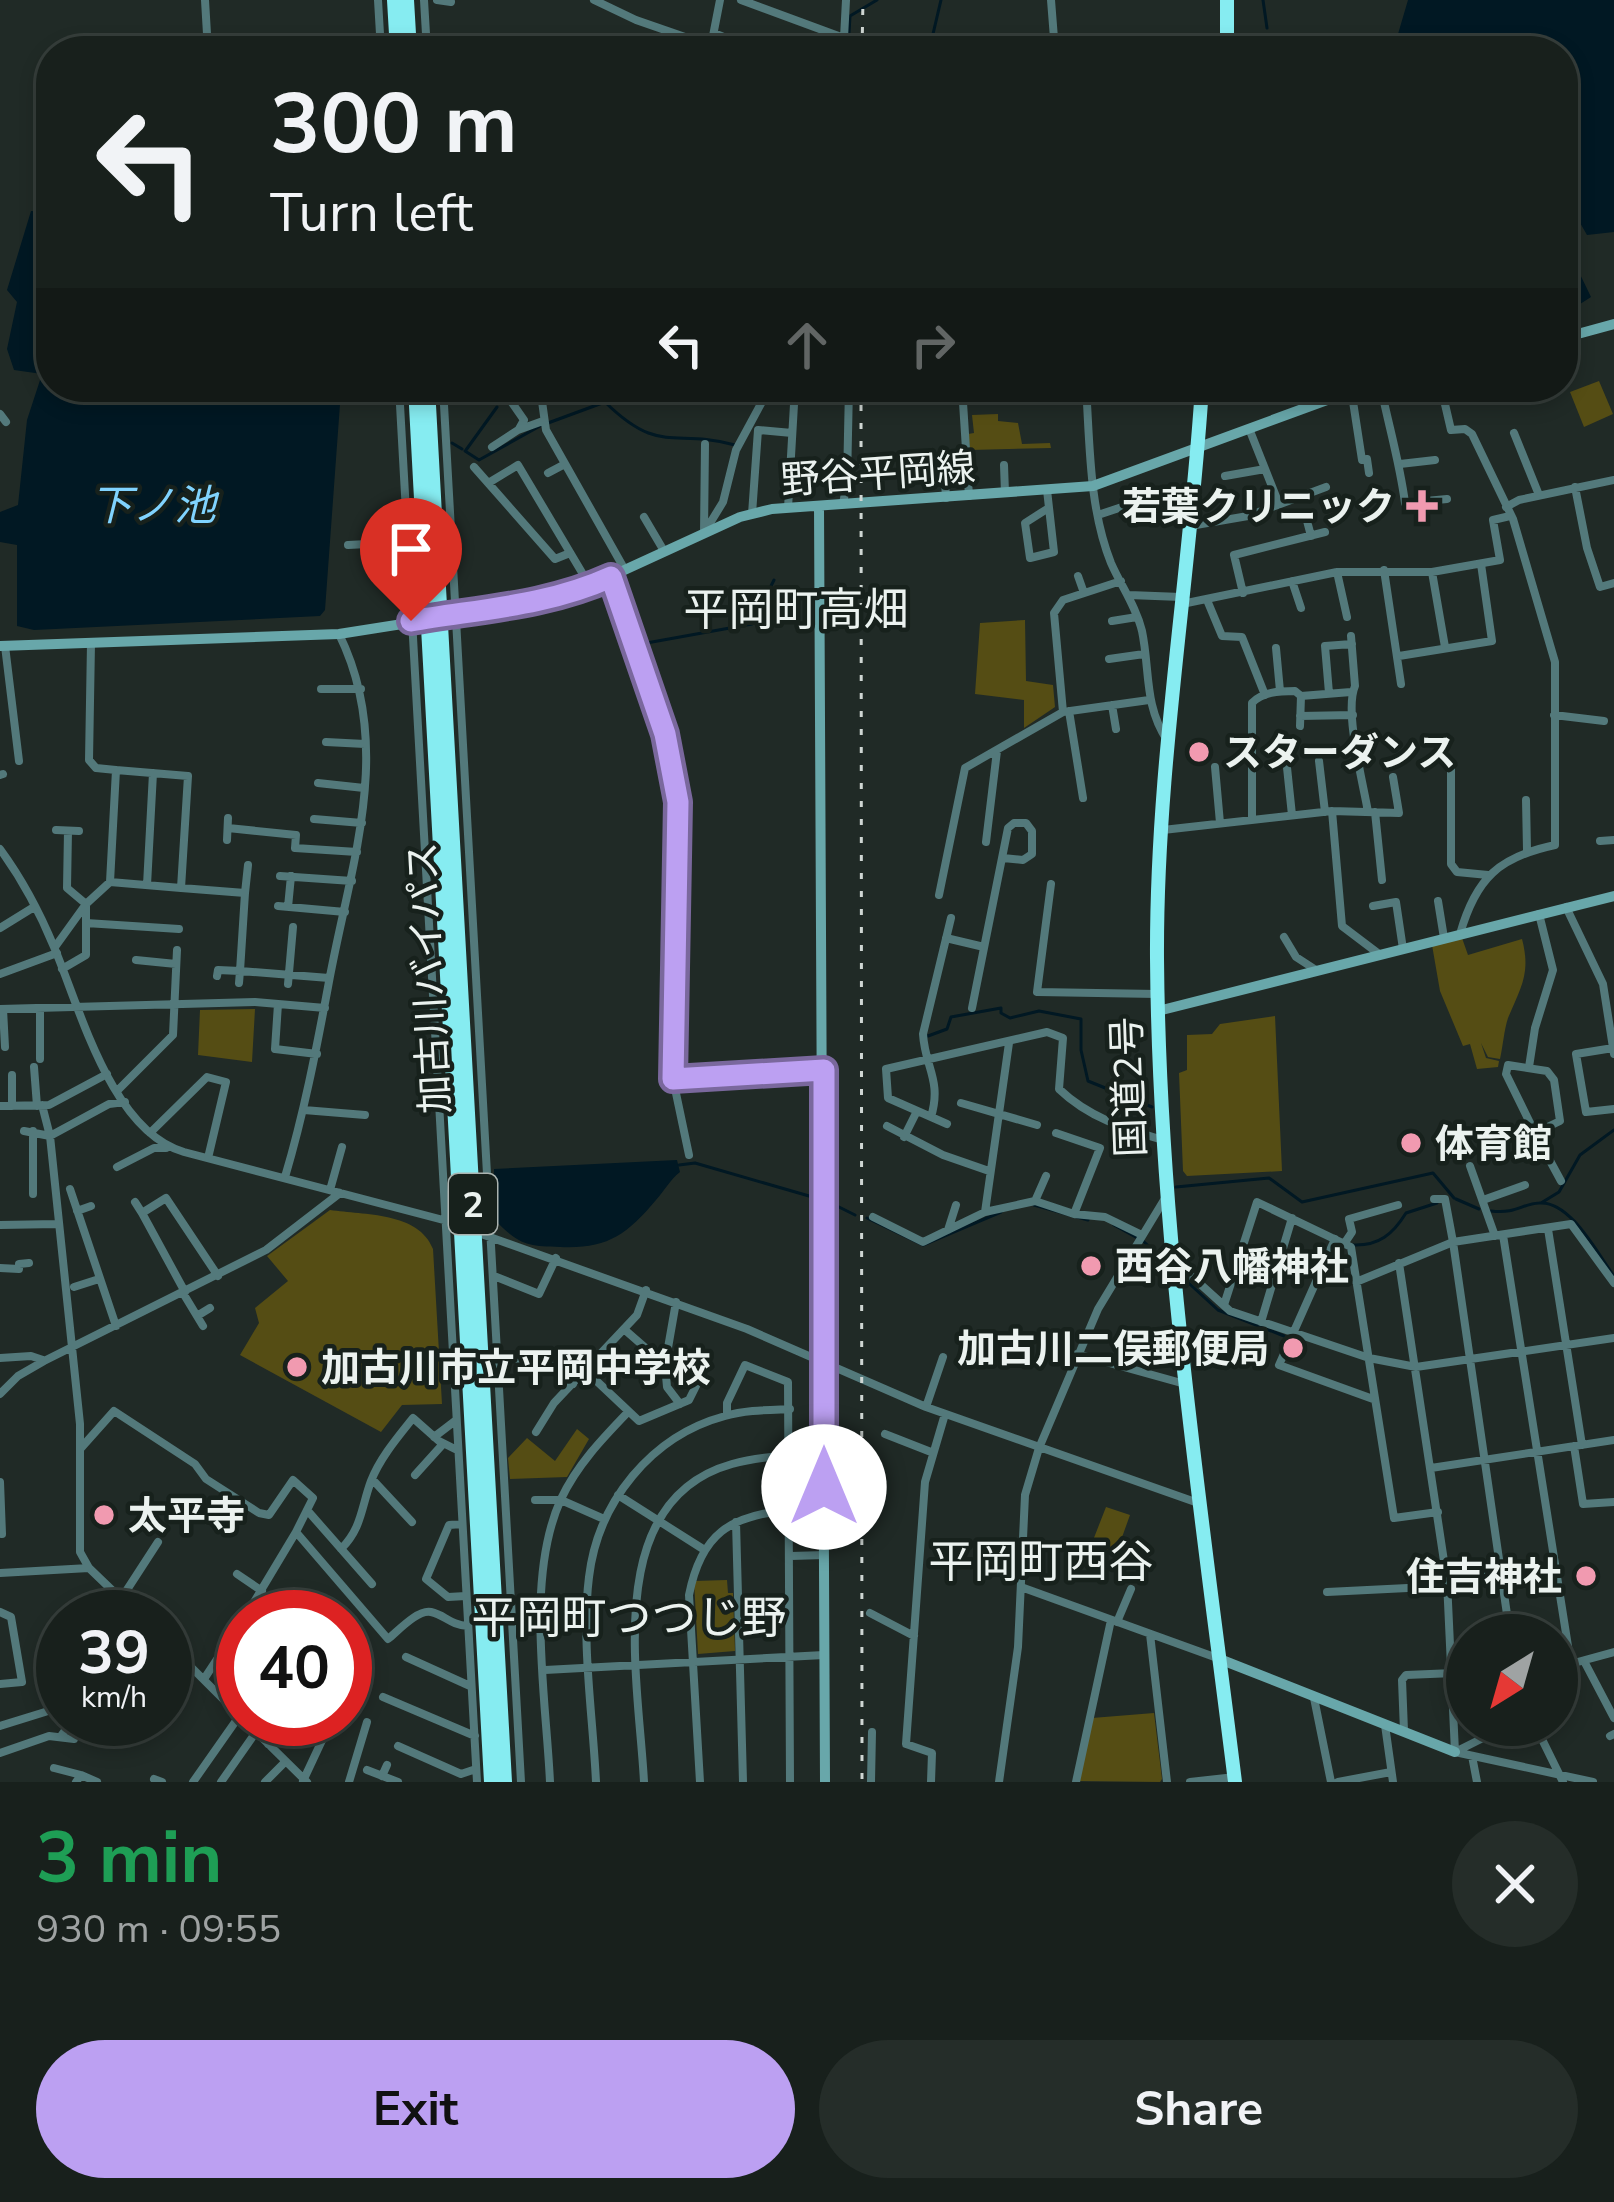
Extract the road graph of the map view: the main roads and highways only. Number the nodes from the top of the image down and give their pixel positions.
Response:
1 (394, 0) edge
2 (407, 0) edge
3 (1228, 0) edge
4 (396, 36) edge
5 (409, 36) edge
6 (1227, 36) edge
7 (416, 402) edge
8 (428, 402) edge
9 (1201, 402) edge
10 (434, 608) junction
11 (435, 626) junction
12 (1235, 1780) edge
13 (491, 1782) edge
14 (505, 1782) edge

1 - 4 highway
2 - 5 highway
3 - 6 highway
7 - 10 highway, 加古川バイパス / 2
8 - 10 highway, 加古川バイパス / 2
9 - 12 highway, 国道2号
10 - 11 highway, 加古川バイパス / 2, bridge
11 - 13 highway, 加古川バイパス / 2
11 - 14 highway, 加古川バイパス / 2

